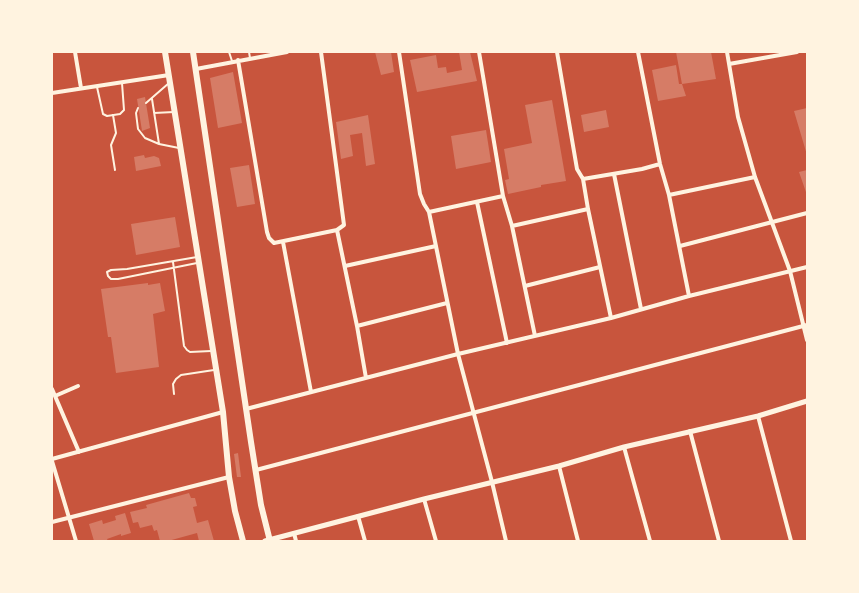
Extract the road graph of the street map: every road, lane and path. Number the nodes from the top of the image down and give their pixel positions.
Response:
1 (75, 52) edge
2 (165, 52) edge
3 (193, 52) edge
4 (229, 52) edge
5 (249, 52) edge
6 (287, 52) edge
7 (321, 52) edge
8 (399, 52) edge
9 (479, 52) edge
10 (558, 52) edge
11 (638, 52) edge
12 (727, 52) edge
13 (798, 52) edge
14 (273, 53) edge
15 (250, 58) junction
16 (238, 60) junction
17 (232, 61) junction
18 (729, 64) junction
19 (196, 68) junction
20 (169, 75) junction
21 (121, 82) junction
22 (170, 83) junction
23 (97, 86) junction
24 (81, 88) junction
25 (52, 93) edge
26 (152, 99) junction
27 (146, 103) dead end
28 (138, 108) dead end
29 (175, 112) junction
30 (154, 113) junction
31 (113, 115) junction
32 (159, 144) junction
33 (181, 149) junction
34 (660, 164) junction
35 (115, 170) dead end
36 (614, 174) junction
37 (755, 177) junction
38 (584, 179) junction
39 (670, 195) junction
40 (503, 196) junction
41 (477, 202) junction
42 (588, 209) junction
43 (429, 212) junction
44 (807, 213) edge
45 (772, 221) junction
46 (512, 226) junction
47 (337, 230) junction
48 (283, 242) junction
49 (436, 246) junction
50 (680, 246) junction
51 (199, 260) junction
52 (172, 262) junction
53 (345, 266) junction
54 (173, 267) junction
55 (600, 267) junction
56 (807, 267) edge
57 (790, 271) junction
58 (525, 286) junction
59 (689, 296) junction
60 (447, 303) junction
61 (641, 309) junction
62 (611, 318) junction
63 (357, 326) junction
64 (805, 326) edge
65 (535, 336) junction
66 (807, 340) edge
67 (507, 343) junction
68 (213, 350) junction
69 (458, 354) junction
70 (216, 370) junction
71 (366, 378) junction
72 (78, 386) dead end
73 (52, 389) edge
74 (311, 392) junction
75 (174, 394) dead end
76 (55, 396) junction
77 (807, 401) edge
78 (246, 409) junction
79 (223, 412) junction
80 (474, 413) junction
81 (758, 416) junction
82 (690, 431) junction
83 (624, 447) junction
84 (79, 452) junction
85 (52, 460) edge
86 (559, 466) junction
87 (256, 470) junction
88 (229, 477) junction
89 (492, 482) junction
90 (424, 498) junction
91 (358, 516) junction
92 (70, 517) junction
93 (52, 522) edge
94 (294, 533) junction
95 (76, 541) edge
96 (243, 541) edge
97 (268, 541) edge
98 (296, 541) edge
99 (365, 541) edge
100 (436, 541) edge
101 (506, 541) edge
102 (578, 541) edge
103 (650, 541) edge
104 (719, 541) edge
105 (791, 541) edge

1 - 24 street
2 - 20 main road
3 - 19 main road
4 - 17 lane
5 - 15 lane
6 - 14 street
7 - 47 street
8 - 43 street
9 - 40 street
10 - 38 street
11 - 34 street
12 - 18 street
13 - 18 street
14 - 15 street
15 - 16 street
16 - 17 street
16 - 48 street
17 - 19 street
18 - 37 street
19 - 78 main road
20 - 21 street
20 - 22 main road
21 - 23 street
21 - 31 lane
22 - 26 lane
22 - 29 main road
23 - 24 street
23 - 31 lane
24 - 25 street
26 - 27 lane
26 - 30 lane
28 - 32 lane
29 - 30 lane
29 - 33 main road
30 - 32 lane
31 - 35 lane
32 - 33 lane
33 - 51 main road
34 - 36 street
34 - 39 street
36 - 38 street
36 - 61 street
37 - 39 street
37 - 45 street
38 - 42 street
39 - 50 street
40 - 41 street
40 - 46 street
41 - 43 street
41 - 67 street
42 - 46 street
42 - 55 street
43 - 49 street
44 - 45 street
45 - 50 street
45 - 57 street
46 - 58 street
47 - 48 street
47 - 53 street
48 - 74 street
49 - 53 street
49 - 60 street
50 - 59 street
51 - 52 lane
51 - 54 lane
51 - 68 main road
52 - 54 lane
52 - 54 lane
53 - 63 street
54 - 68 lane
55 - 58 street
55 - 62 street
56 - 57 street
57 - 59 street
57 - 64 street
58 - 65 street
59 - 61 street
60 - 63 street
60 - 69 street
61 - 62 street
62 - 65 street
63 - 71 street
64 - 66 street
64 - 80 street
65 - 67 street
67 - 69 street
68 - 70 main road
69 - 71 street
69 - 80 street
70 - 75 lane
70 - 79 main road
71 - 74 street
72 - 76 street
73 - 76 street
74 - 78 street
76 - 84 street
77 - 81 street
78 - 87 main road
79 - 84 street
79 - 88 main road
80 - 87 street
80 - 89 street
81 - 82 street
81 - 105 street
82 - 83 street
82 - 104 street
83 - 86 street
83 - 103 street
84 - 85 street
85 - 92 street
86 - 89 street
86 - 102 street
87 - 97 main road
88 - 92 street
88 - 96 main road
89 - 90 street
89 - 101 street
90 - 91 street
90 - 100 street
91 - 94 street
91 - 99 street
92 - 93 street
92 - 95 street
94 - 97 street
94 - 98 street

